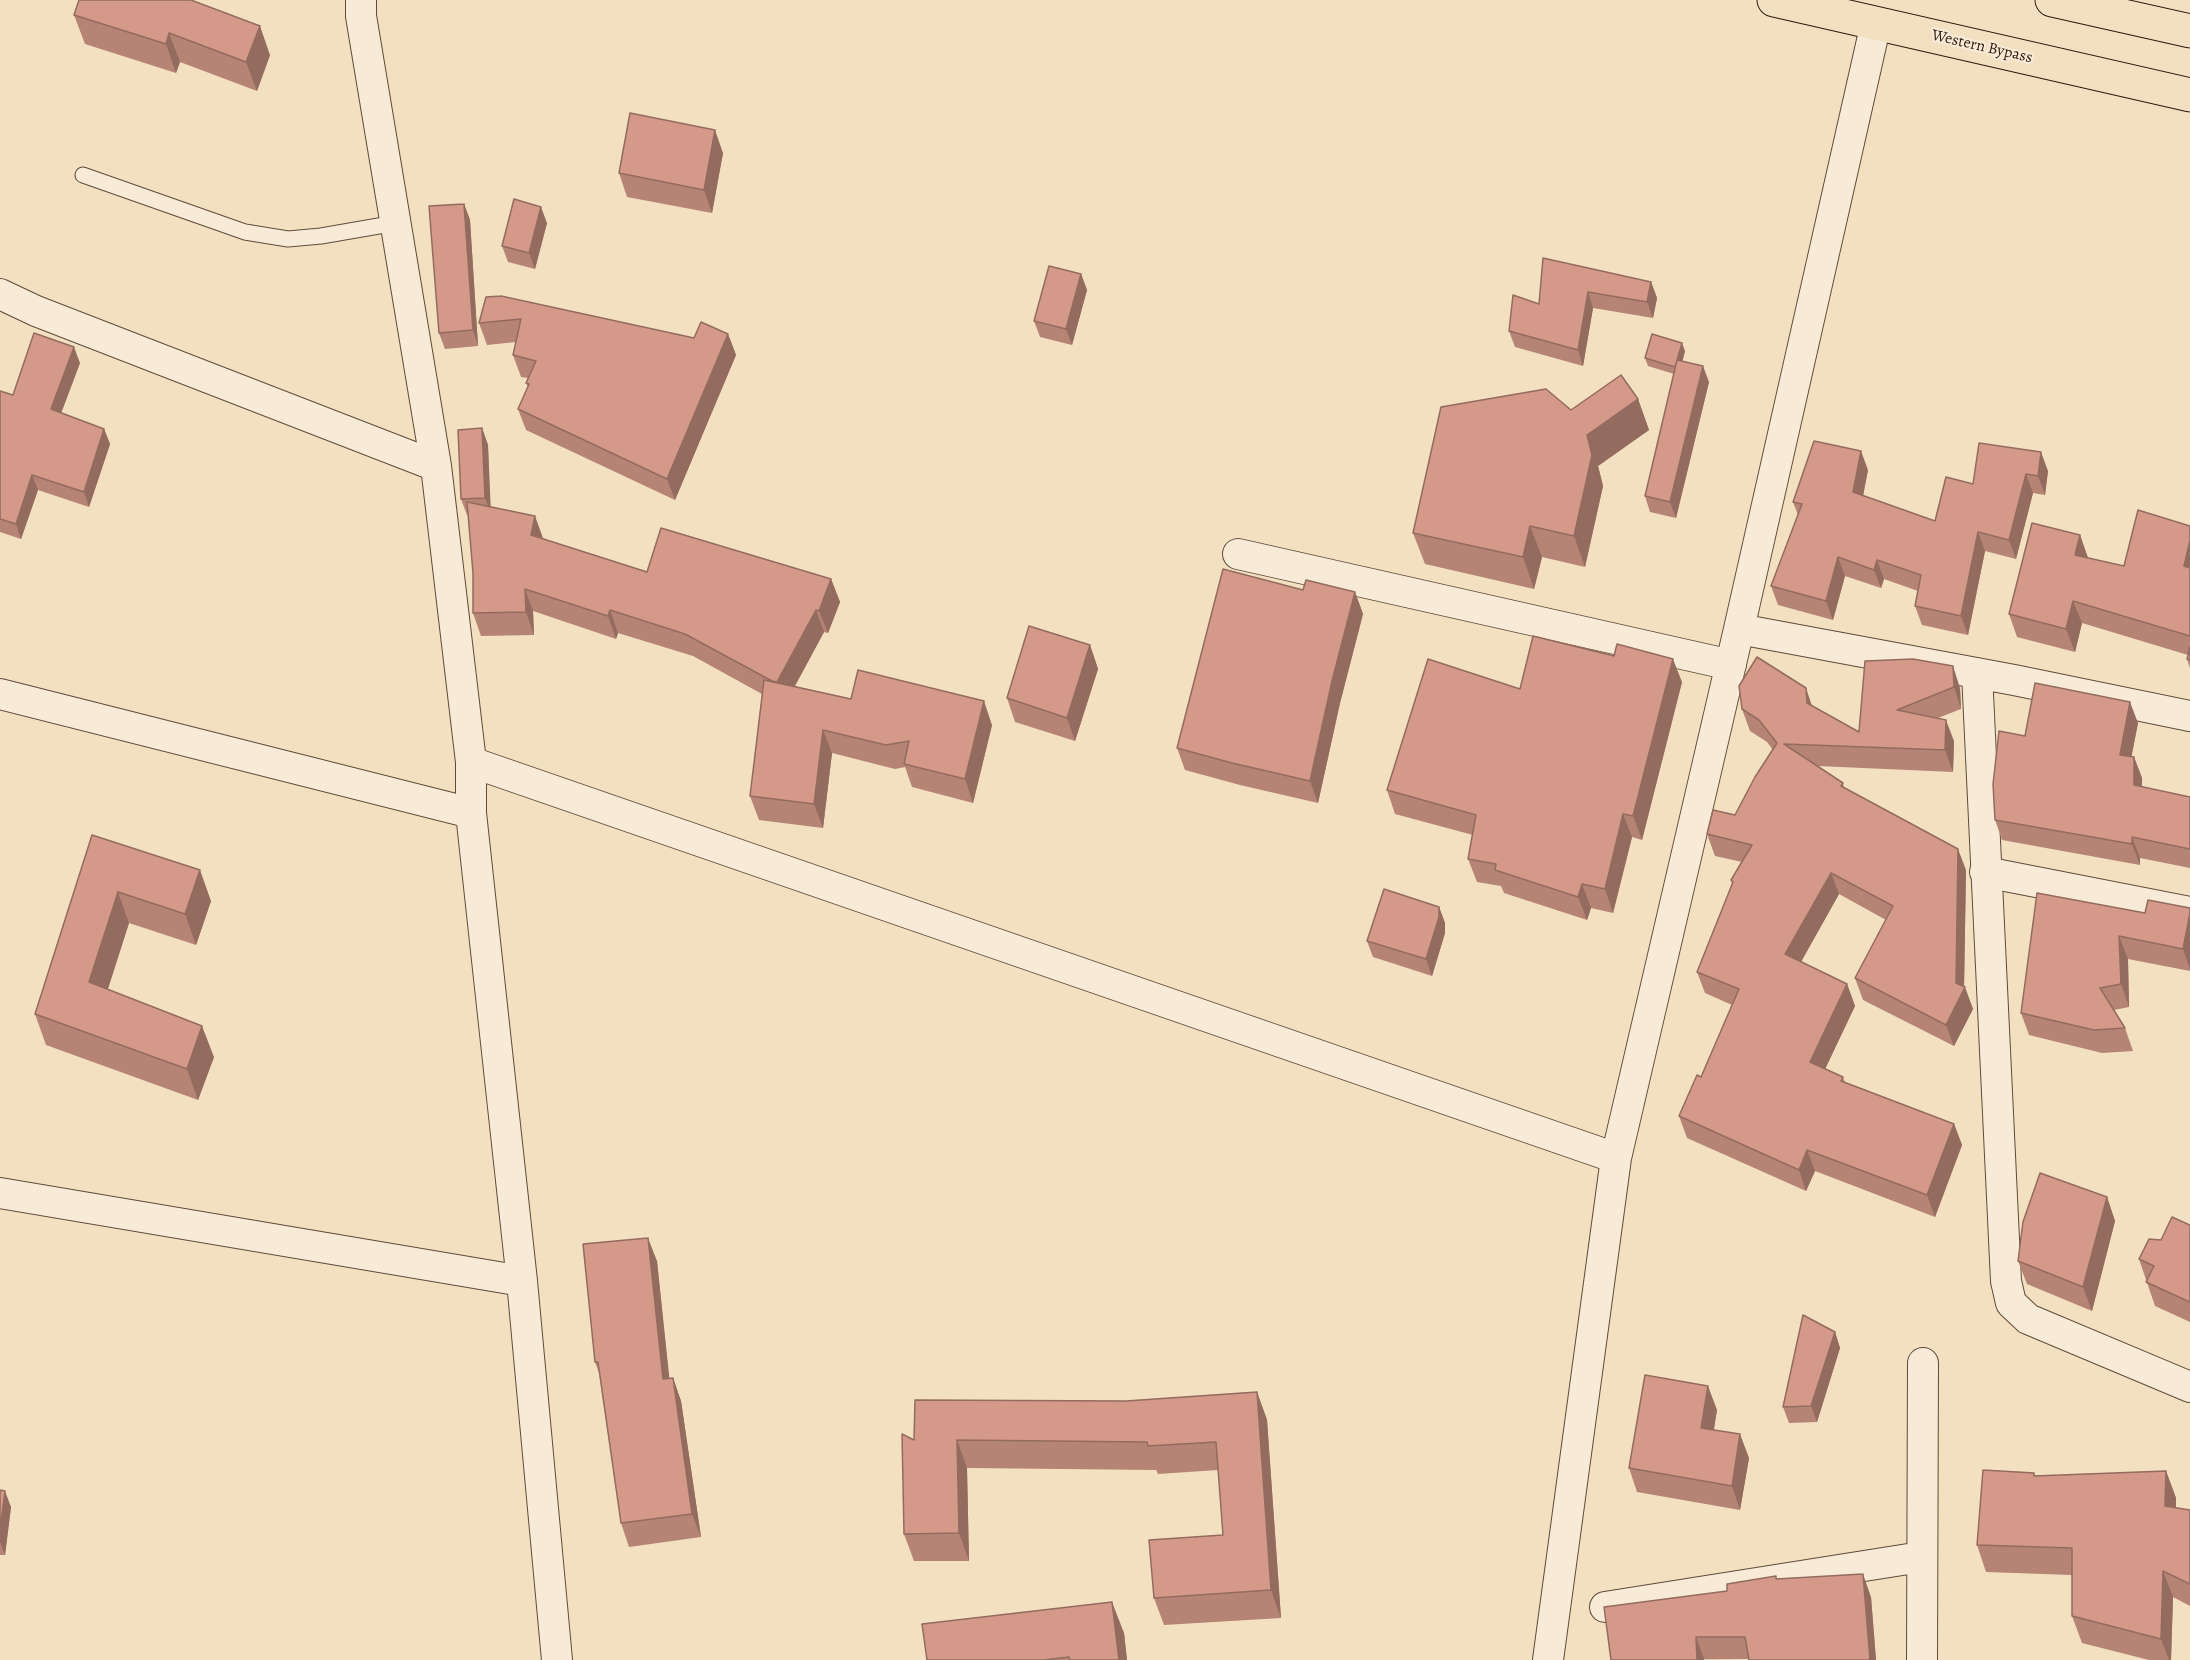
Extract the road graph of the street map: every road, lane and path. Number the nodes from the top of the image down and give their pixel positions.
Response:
1 (361, 0) edge
2 (1774, 0) edge
3 (2052, 0) edge
4 (1876, 23) junction
5 (2190, 31) edge
6 (2190, 94) edge
7 (83, 175) dead end
8 (396, 224) junction
9 (0, 294) edge
10 (436, 466) junction
11 (1238, 554) dead end
12 (1739, 629) junction
13 (1731, 665) junction
14 (1977, 673) junction
15 (0, 694) edge
16 (2190, 716) edge
17 (471, 762) junction
18 (471, 813) junction
19 (1985, 872) junction
20 (2190, 912) edge
21 (1616, 1158) junction
22 (0, 1193) edge
23 (522, 1281) junction
24 (1923, 1364) dead end
25 (2190, 1387) edge
26 (1922, 1557) junction
27 (1605, 1607) edge
28 (557, 1660) edge
29 (1548, 1660) edge
30 (1922, 1660) edge

1 - 8 street
2 - 4 main road, Western Bypass
3 - 5 main road
4 - 6 main road, Western Bypass
4 - 12 street
7 - 8 lane
8 - 10 street
9 - 10 street
10 - 17 street
11 - 13 street
12 - 13 street
12 - 14 street
13 - 21 street
14 - 16 street
14 - 19 street
15 - 18 street
17 - 18 street
17 - 21 street
18 - 23 street
19 - 20 street
19 - 25 street
21 - 29 street
22 - 23 street
23 - 28 street
24 - 26 street
26 - 27 street
26 - 30 street

